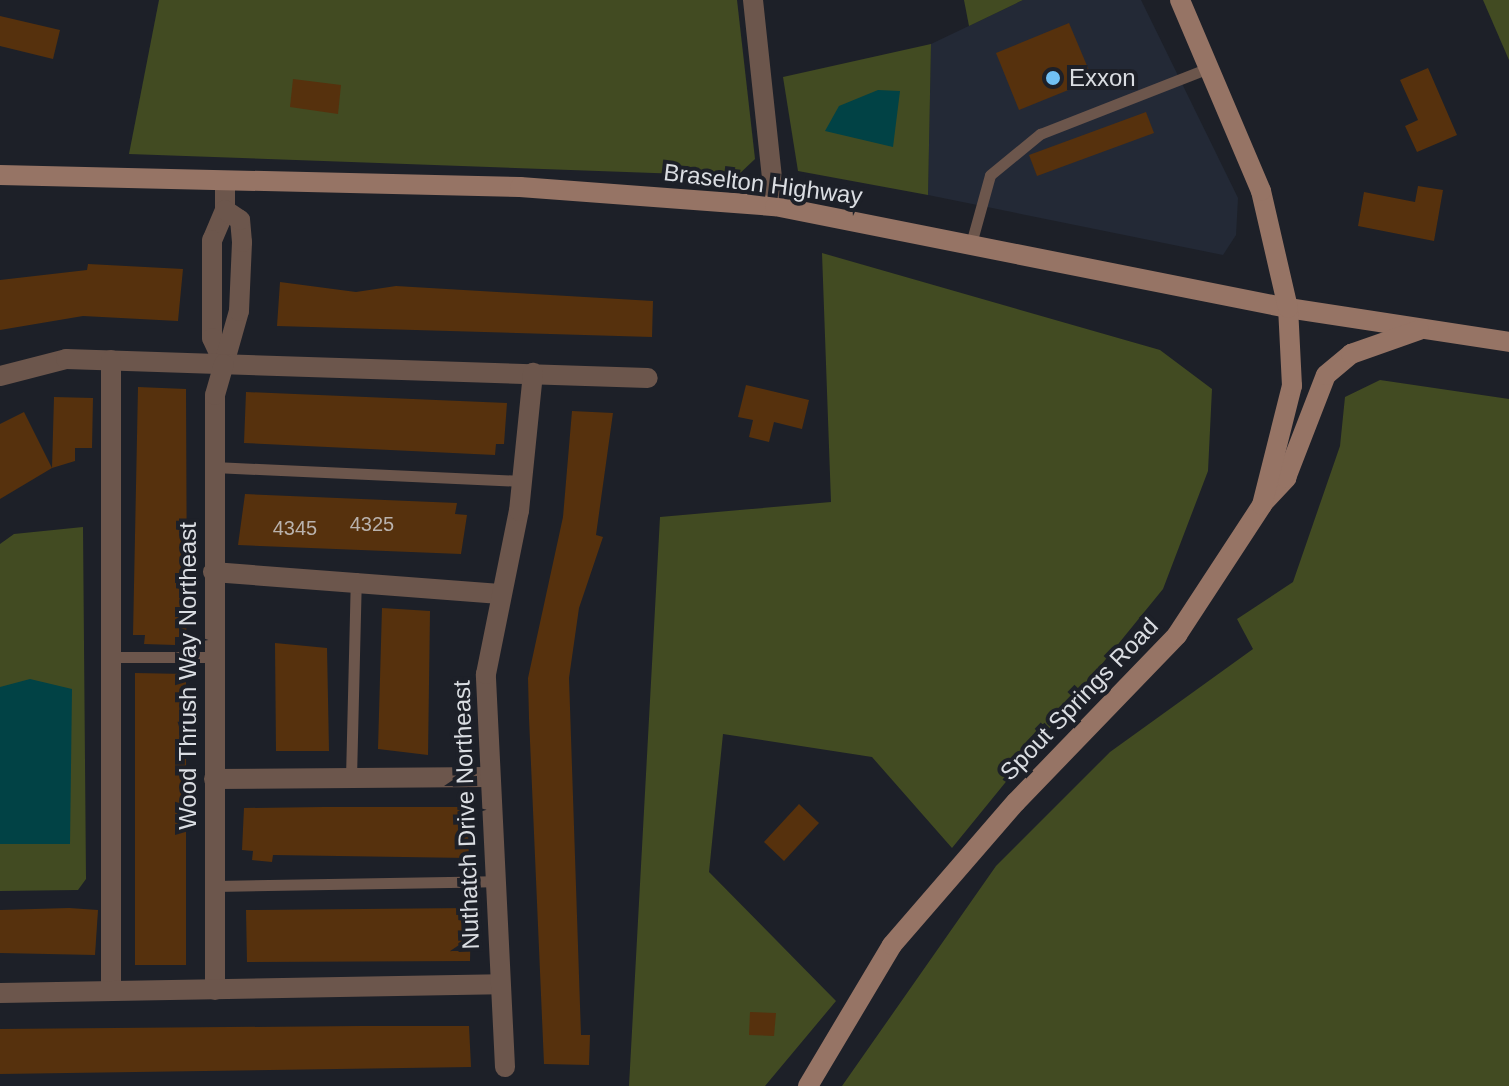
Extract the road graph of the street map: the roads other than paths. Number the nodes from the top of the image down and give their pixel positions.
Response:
1 (753, 0) edge
2 (1180, 0) edge
3 (1208, 68) junction
4 (0, 175) edge
5 (225, 181) junction
6 (775, 206) junction
7 (225, 210) junction
8 (972, 240) junction
9 (1288, 308) junction
10 (1419, 330) junction
11 (1509, 342) edge
12 (111, 360) junction
13 (224, 364) junction
14 (533, 373) junction
15 (0, 376) edge
16 (648, 378) dead end
17 (214, 467) junction
18 (523, 481) junction
19 (1262, 505) junction
20 (213, 572) junction
21 (356, 578) junction
22 (500, 594) junction
23 (107, 657) junction
24 (213, 657) junction
25 (489, 777) junction
26 (351, 778) junction
27 (214, 779) junction
28 (494, 881) junction
29 (215, 886) junction
30 (499, 984) junction
31 (215, 990) junction
32 (111, 991) junction
33 (0, 993) edge
34 (505, 1067) dead end
35 (808, 1086) edge

1 - 6 street
2 - 3 main road, Spout Springs Road
3 - 8 lane
3 - 9 main road, Spout Springs Road
4 - 5 main road, Braselton Highway
5 - 6 main road, Braselton Highway
5 - 7 street
6 - 8 main road, Braselton Highway
7 - 13 street
7 - 13 street, Wood Thrush Way Northeast
8 - 9 main road, Braselton Highway
9 - 10 main road, Braselton Highway
9 - 19 main road, Spout Springs Road
10 - 11 main road, Braselton Highway
10 - 19 main road
12 - 13 street
12 - 15 street
12 - 23 street
13 - 14 street
13 - 17 street, Wood Thrush Way Northeast
14 - 16 street
14 - 18 street, Nuthatch Drive Northeast
17 - 18 lane
17 - 20 street, Wood Thrush Way Northeast
18 - 22 street, Nuthatch Drive Northeast
19 - 35 main road, Spout Springs Road
20 - 21 street
20 - 24 street, Wood Thrush Way Northeast
21 - 22 street
21 - 26 lane
22 - 25 street, Nuthatch Drive Northeast
23 - 24 lane
23 - 32 street
24 - 27 street, Wood Thrush Way Northeast
25 - 26 street
25 - 28 street, Nuthatch Drive Northeast
26 - 27 street
27 - 29 street, Wood Thrush Way Northeast
28 - 29 lane
28 - 30 street, Nuthatch Drive Northeast
29 - 31 street, Wood Thrush Way Northeast
30 - 31 street
30 - 34 street, Nuthatch Drive Northeast
31 - 32 street
32 - 33 street

